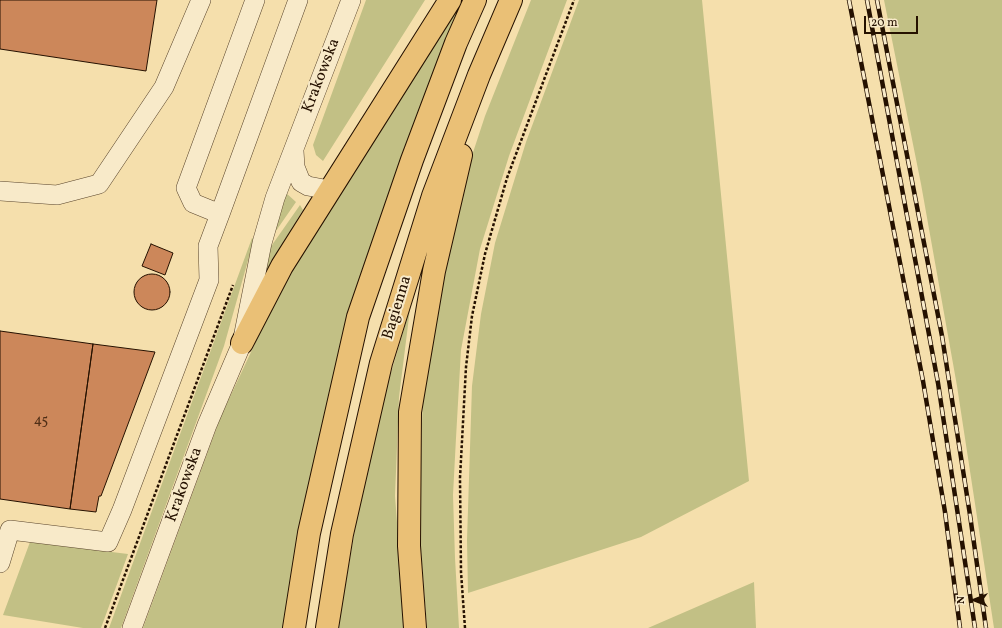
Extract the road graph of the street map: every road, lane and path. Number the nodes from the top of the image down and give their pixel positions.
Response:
1 (201, 0) edge
2 (255, 0) edge
3 (298, 0) edge
4 (351, 0) edge
5 (450, 0) edge
6 (475, 0) edge
7 (512, 0) edge
8 (574, 0) edge
9 (479, 75) junction
10 (294, 151) junction
11 (329, 190) junction
12 (0, 191) edge
13 (220, 214) junction
14 (236, 278) dead end
15 (242, 343) junction
16 (0, 563) edge
17 (105, 628) edge
18 (132, 628) edge
19 (294, 628) edge
20 (327, 628) edge
21 (416, 628) edge
22 (465, 628) edge

1 - 12 street
2 - 13 street
3 - 13 street
4 - 10 street, Krakowska
5 - 11 main road
6 - 19 main road
7 - 9 main road, Bagienna
8 - 22 path
9 - 20 main road, Bagienna
9 - 21 main road
10 - 11 street
10 - 15 street, Krakowska
11 - 15 main road
13 - 16 street
14 - 17 path
15 - 18 street, Krakowska

